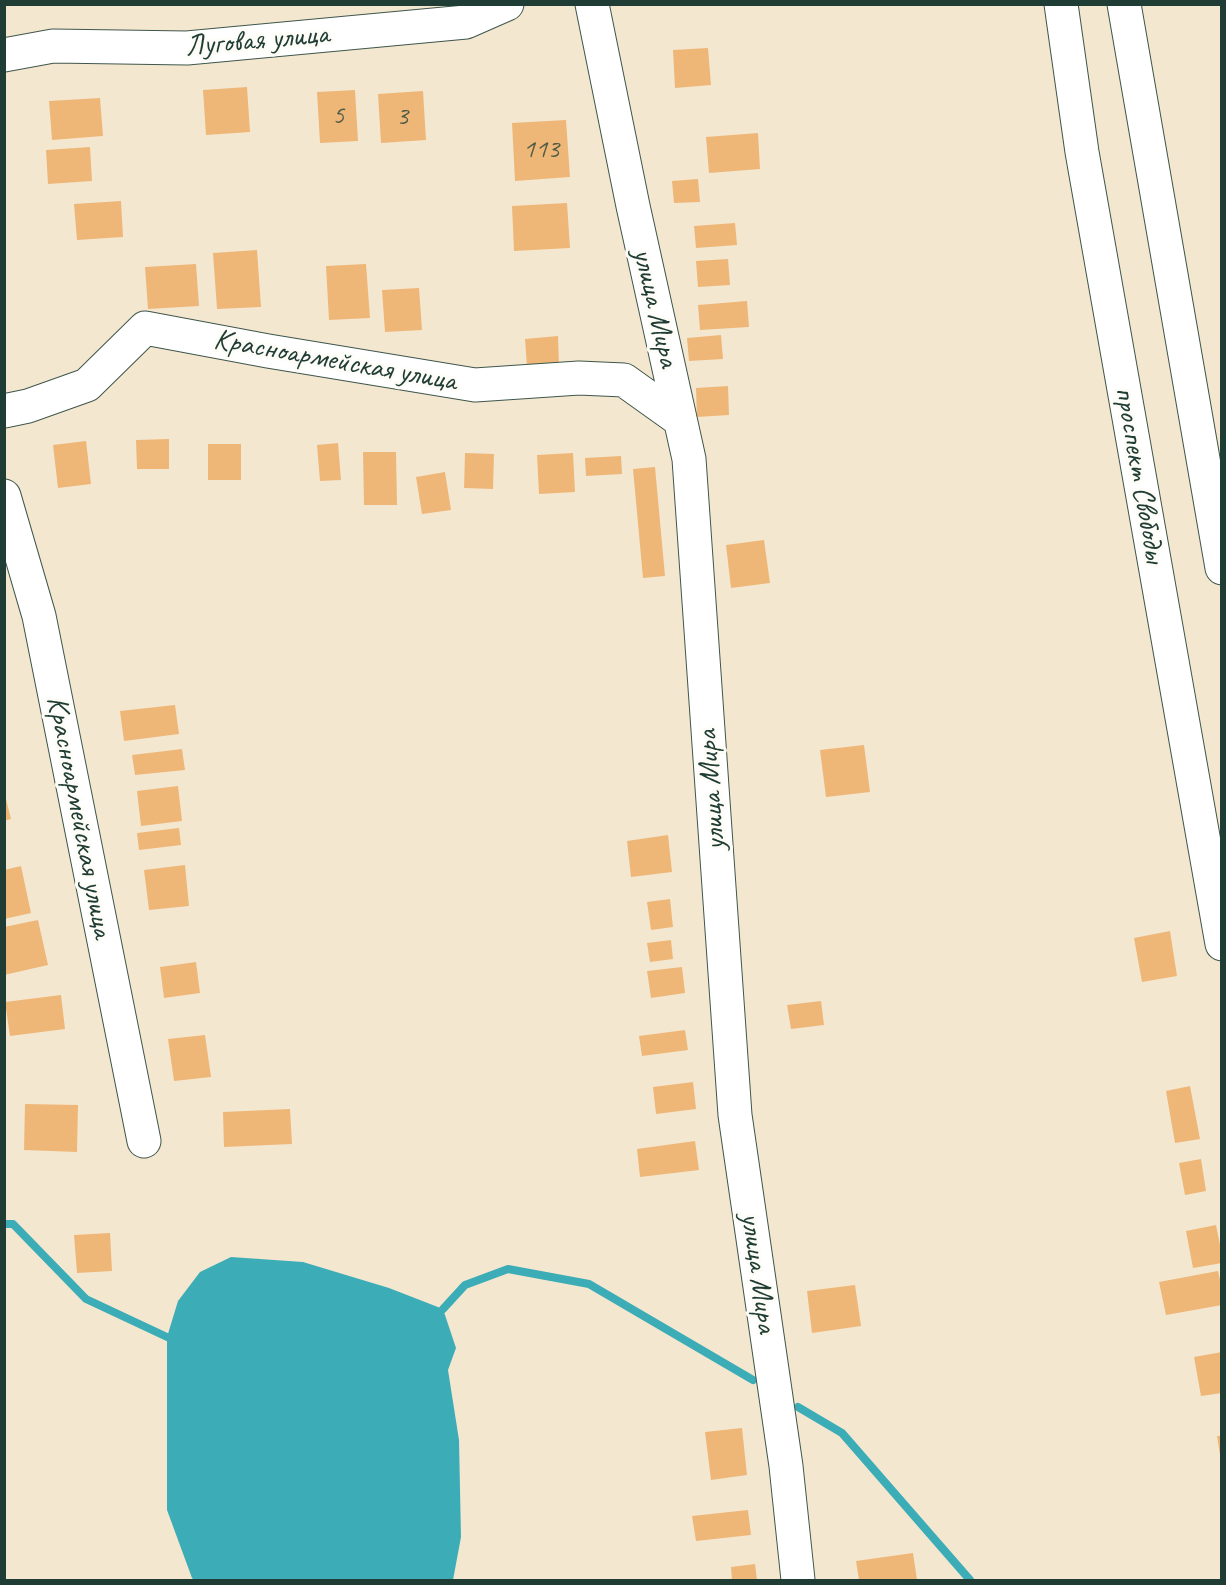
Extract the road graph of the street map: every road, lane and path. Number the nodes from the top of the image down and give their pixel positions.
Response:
1 (507, 4) edge
2 (592, 4) edge
3 (1061, 4) edge
4 (1124, 4) edge
5 (4, 55) edge
6 (4, 411) edge
7 (680, 420) junction
8 (4, 496) edge
9 (1221, 567) edge
10 (1221, 944) edge
11 (144, 1141) dead end
12 (798, 1581) edge

1 - 5 street, Луговая улица
2 - 7 street, улица Мира
3 - 10 street, проспект Свободы
4 - 9 street
6 - 7 street, Красноармейская улица
7 - 12 street, улица Мира
8 - 11 street, Красноармейская улица

